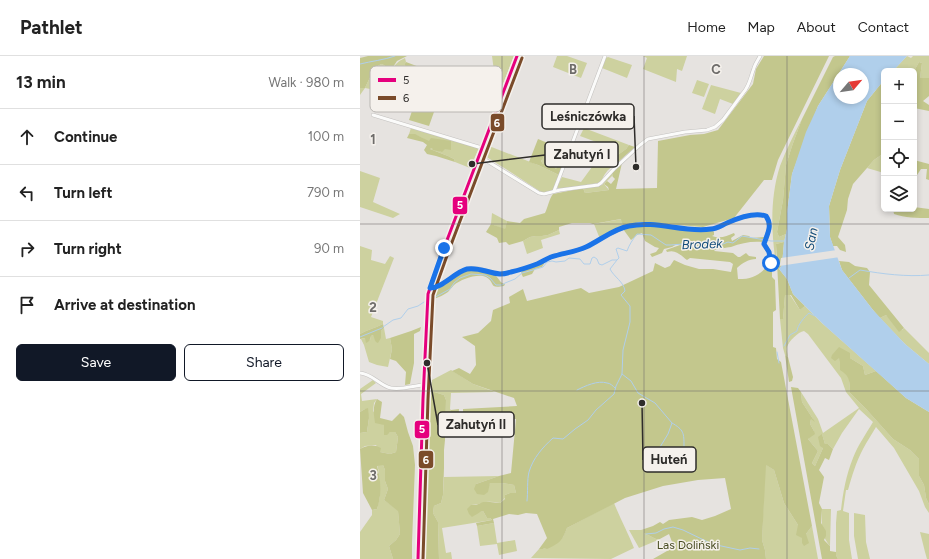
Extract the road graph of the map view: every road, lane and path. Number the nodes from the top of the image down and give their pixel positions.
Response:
1 (517, 56) edge
2 (605, 56) edge
3 (760, 56) edge
4 (502, 95) edge
5 (496, 112) edge
6 (373, 115) dead end
7 (482, 148) junction
8 (479, 156) junction
9 (554, 191) junction
10 (771, 263) dead end
11 (430, 288) junction
12 (360, 373) edge
13 (423, 385) junction
14 (418, 559) edge

1 - 4 main road
2 - 9 street
3 - 9 street
5 - 7 main road
6 - 7 street
7 - 8 main road
8 - 9 street
8 - 11 main road
10 - 11 street
11 - 13 main road
12 - 13 street
13 - 14 main road

